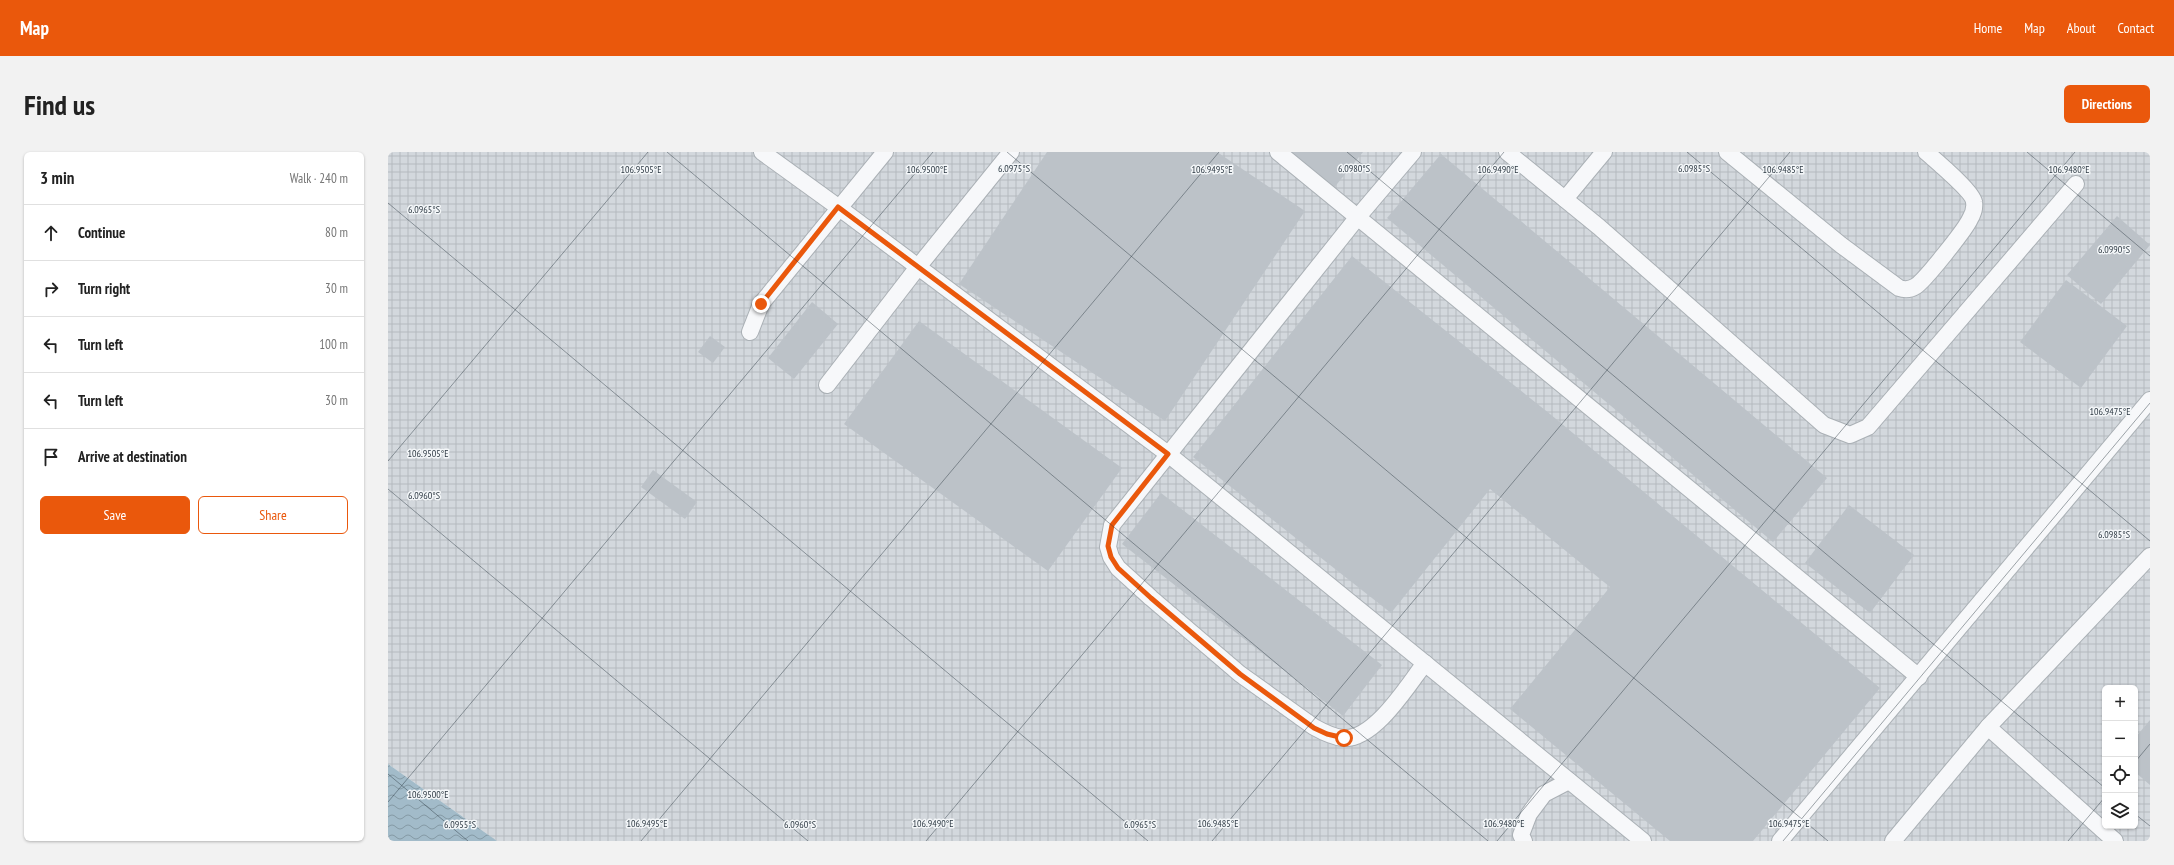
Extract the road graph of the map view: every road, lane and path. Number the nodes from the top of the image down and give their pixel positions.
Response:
1 (762, 152) edge
2 (884, 152) edge
3 (1011, 152) edge
4 (1278, 152) edge
5 (1413, 152) edge
6 (1507, 152) edge
7 (1604, 152) edge
8 (1727, 152) edge
9 (1926, 152) edge
10 (2076, 184) dead end
11 (1565, 198) junction
12 (838, 207) junction
13 (1357, 218) junction
14 (918, 267) junction
15 (750, 332) dead end
16 (827, 385) dead end
17 (2150, 400) edge
18 (1168, 454) junction
19 (2150, 556) edge
20 (1425, 663) junction
21 (1919, 677) junction
22 (1988, 727) junction
23 (1569, 781) junction
24 (1524, 841) edge
25 (1643, 841) edge
26 (1780, 841) edge
27 (1894, 841) edge
28 (2115, 841) edge

1 - 12 lane
2 - 12 lane
3 - 14 lane
4 - 13 lane
5 - 13 lane
6 - 11 lane
7 - 11 lane
8 - 9 lane
10 - 11 lane
12 - 14 lane
12 - 15 lane
13 - 18 lane
13 - 21 lane
14 - 16 lane
14 - 18 lane
17 - 21 lane
18 - 20 lane
18 - 20 lane
19 - 22 lane
20 - 23 lane
21 - 26 lane
22 - 27 lane
22 - 28 lane
23 - 24 lane
23 - 25 lane

